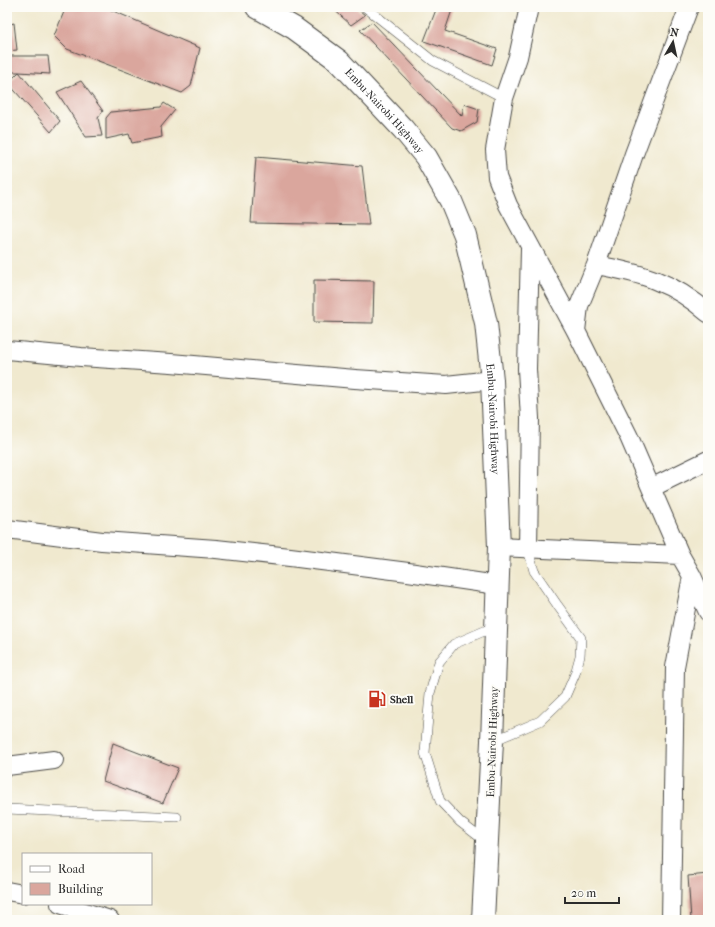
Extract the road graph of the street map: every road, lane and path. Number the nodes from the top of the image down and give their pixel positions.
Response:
1 (257, 7) edge
2 (365, 7) edge
3 (528, 7) edge
4 (689, 7) edge
5 (504, 98) junction
6 (530, 248) junction
7 (596, 265) junction
8 (708, 313) edge
9 (576, 331) junction
10 (7, 350) edge
11 (492, 380) junction
12 (708, 460) edge
13 (651, 488) junction
14 (7, 529) edge
15 (499, 547) junction
16 (528, 549) junction
17 (680, 555) junction
18 (692, 576) junction
19 (497, 585) junction
20 (708, 612) edge
21 (496, 626) junction
22 (492, 741) junction
23 (54, 760) dead end
24 (7, 766) edge
25 (7, 809) edge
26 (177, 817) dead end
27 (487, 842) junction
28 (7, 892) edge
29 (22, 894) edge
30 (62, 905) edge
31 (82, 915) edge
32 (110, 920) edge
33 (483, 920) edge
34 (671, 920) edge

1 - 11 main road, Embu-Nairobi Highway
2 - 5 lane
3 - 5 street
4 - 7 street
5 - 6 street
6 - 9 street
6 - 16 street
7 - 8 street
7 - 9 street
9 - 13 street
10 - 11 street
11 - 15 main road, Embu-Nairobi Highway
12 - 13 street
13 - 17 street
14 - 19 street
15 - 16 street
15 - 19 main road, Embu-Nairobi Highway
16 - 17 street
16 - 22 lane
17 - 18 street
18 - 20 street
18 - 34 street
19 - 21 main road, Embu-Nairobi Highway
21 - 22 main road, Embu-Nairobi Highway
21 - 27 lane
22 - 27 main road, Embu-Nairobi Highway
23 - 24 street
25 - 26 lane
27 - 33 main road, Embu-Nairobi Highway
28 - 29 street
30 - 31 street
31 - 32 street

